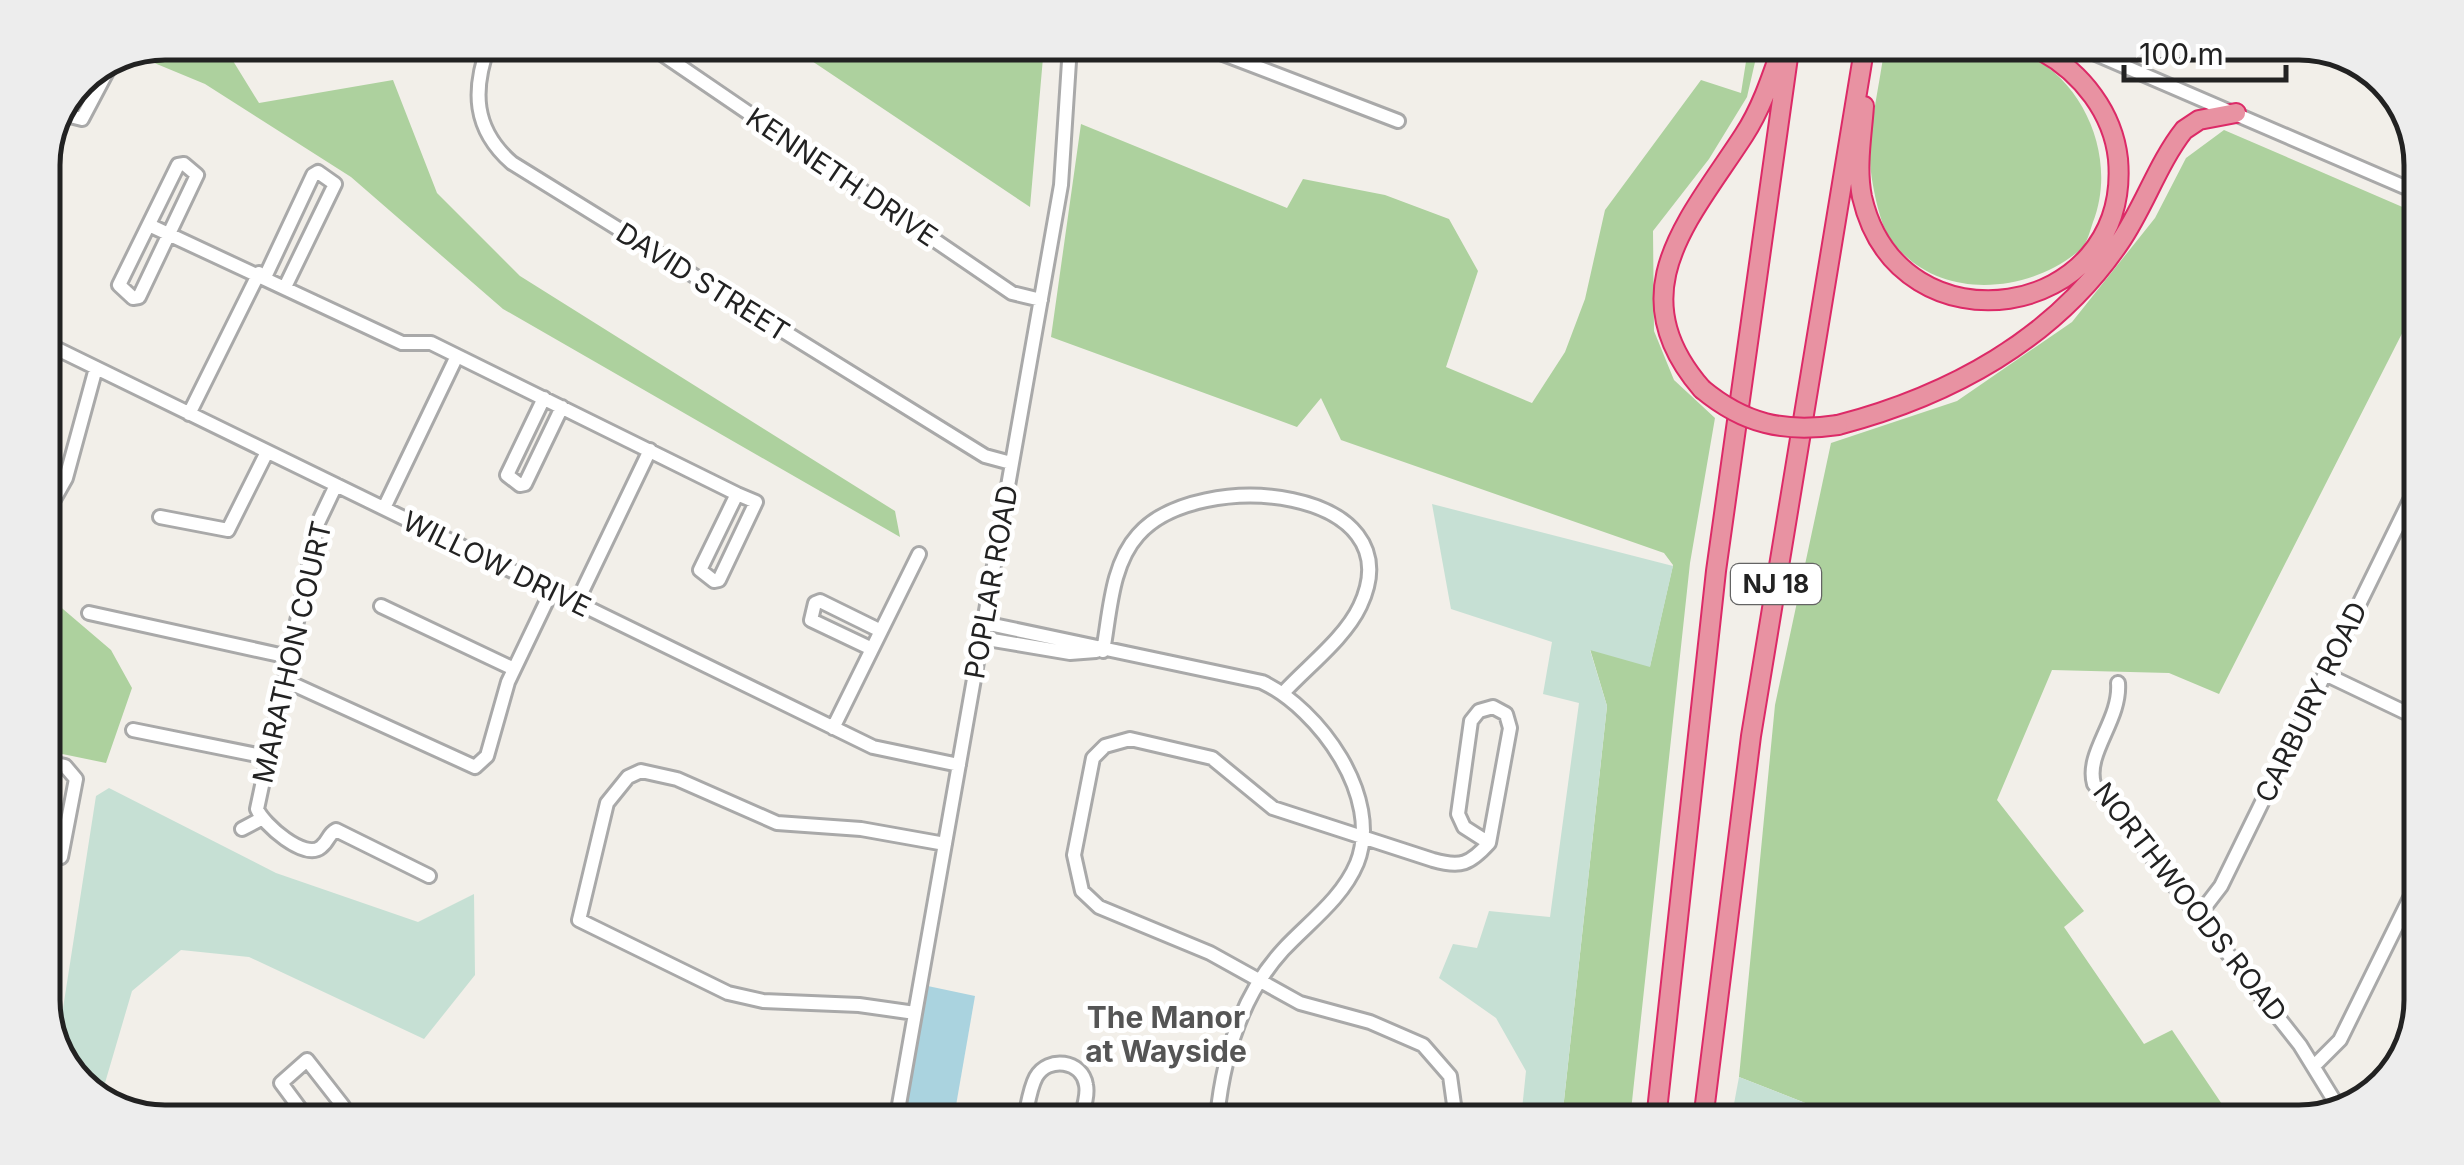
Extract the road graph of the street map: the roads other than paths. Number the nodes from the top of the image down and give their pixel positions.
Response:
1 (484, 60) edge
2 (671, 60) edge
3 (1069, 60) edge
4 (1239, 60) edge
5 (1780, 60) edge
6 (1784, 60) edge
7 (1864, 60) edge
8 (1866, 60) edge
9 (2053, 60) edge
10 (2110, 60) edge
11 (102, 82) edge
12 (2236, 113) junction
13 (72, 116) edge
14 (1398, 121) dead end
15 (2404, 187) edge
16 (149, 225) junction
17 (169, 234) junction
18 (262, 274) junction
19 (286, 286) junction
20 (1040, 300) junction
21 (60, 350) edge
22 (456, 356) junction
23 (96, 368) junction
24 (544, 398) junction
25 (562, 407) junction
26 (189, 414) junction
27 (650, 450) junction
28 (267, 452) junction
29 (1011, 463) junction
30 (336, 485) junction
31 (60, 489) edge
32 (737, 494) junction
33 (384, 508) junction
34 (2404, 513) edge
35 (160, 517) dead end
36 (919, 554) dead end
37 (552, 590) junction
38 (576, 602) junction
39 (382, 606) dead end
40 (89, 614) dead end
41 (984, 622) junction
42 (881, 631) junction
43 (982, 638) junction
44 (872, 650) junction
45 (1103, 651) junction
46 (288, 658) junction
47 (514, 669) junction
48 (2325, 674) junction
49 (284, 680) junction
50 (2118, 682) dead end
51 (1284, 692) junction
52 (2404, 711) edge
53 (833, 728) junction
54 (133, 730) dead end
55 (268, 757) junction
56 (60, 765) edge
57 (958, 766) junction
58 (261, 820) junction
59 (242, 829) dead end
60 (1361, 838) junction
61 (1488, 842) junction
62 (945, 844) junction
63 (61, 857) dead end
64 (429, 876) dead end
65 (2404, 910) edge
66 (2198, 916) junction
67 (1260, 982) junction
68 (916, 1013) junction
69 (2315, 1065) junction
70 (2334, 1099) edge
71 (297, 1105) edge
72 (342, 1105) edge
73 (900, 1105) edge
74 (1028, 1105) edge
75 (1084, 1105) edge
76 (1218, 1105) edge
77 (1454, 1105) edge
78 (1658, 1105) edge
79 (1705, 1105) edge

1 - 29 street, DAVID STREET
2 - 20 street, KENNETH DRIVE
3 - 20 street, POPLAR ROAD
4 - 14 street
5 - 12 highway, bridge
6 - 78 highway, NJ 18
7 - 79 highway, NJ 18
8 - 9 highway
10 - 12 street
11 - 13 street
12 - 15 street
16 - 17 street
16 - 17 street
16 - 17 street
17 - 18 street
18 - 19 street
18 - 19 street
18 - 26 street
19 - 22 street
20 - 29 street, POPLAR ROAD
21 - 23 street, WILLOW DRIVE
22 - 24 street
22 - 33 street
23 - 26 street, WILLOW DRIVE
23 - 31 street
24 - 25 street
24 - 25 street
25 - 27 street
26 - 28 street, WILLOW DRIVE
27 - 32 street
27 - 38 street
28 - 30 street, WILLOW DRIVE
28 - 35 street
29 - 41 street, POPLAR ROAD
30 - 33 street, WILLOW DRIVE
30 - 46 street, MARATHON COURT
32 - 32 street
33 - 37 street, WILLOW DRIVE
34 - 48 street, CARBURY ROAD
36 - 42 street
37 - 38 street, WILLOW DRIVE
37 - 47 street
38 - 53 street, WILLOW DRIVE
39 - 47 street
40 - 46 street
41 - 43 street, POPLAR ROAD
41 - 45 street
42 - 44 street
42 - 44 street
43 - 45 street
43 - 57 street, POPLAR ROAD
44 - 53 street
45 - 51 street
45 - 51 street
46 - 49 street, MARATHON COURT
47 - 49 street
48 - 52 street
48 - 66 street, CARBURY ROAD
49 - 55 street, MARATHON COURT
50 - 66 street, NORTHWOODS ROAD
51 - 60 street
53 - 57 street, WILLOW DRIVE
54 - 55 street
55 - 58 street, MARATHON COURT
56 - 63 street
57 - 62 street, POPLAR ROAD
58 - 59 street
58 - 64 street
60 - 61 street
60 - 67 street
60 - 67 street
61 - 61 street
62 - 68 street, POPLAR ROAD
62 - 68 street
65 - 69 street
66 - 69 street, NORTHWOODS ROAD
67 - 76 street
67 - 77 street
68 - 73 street, POPLAR ROAD
69 - 70 street, NORTHWOODS ROAD
71 - 72 street
74 - 75 street

